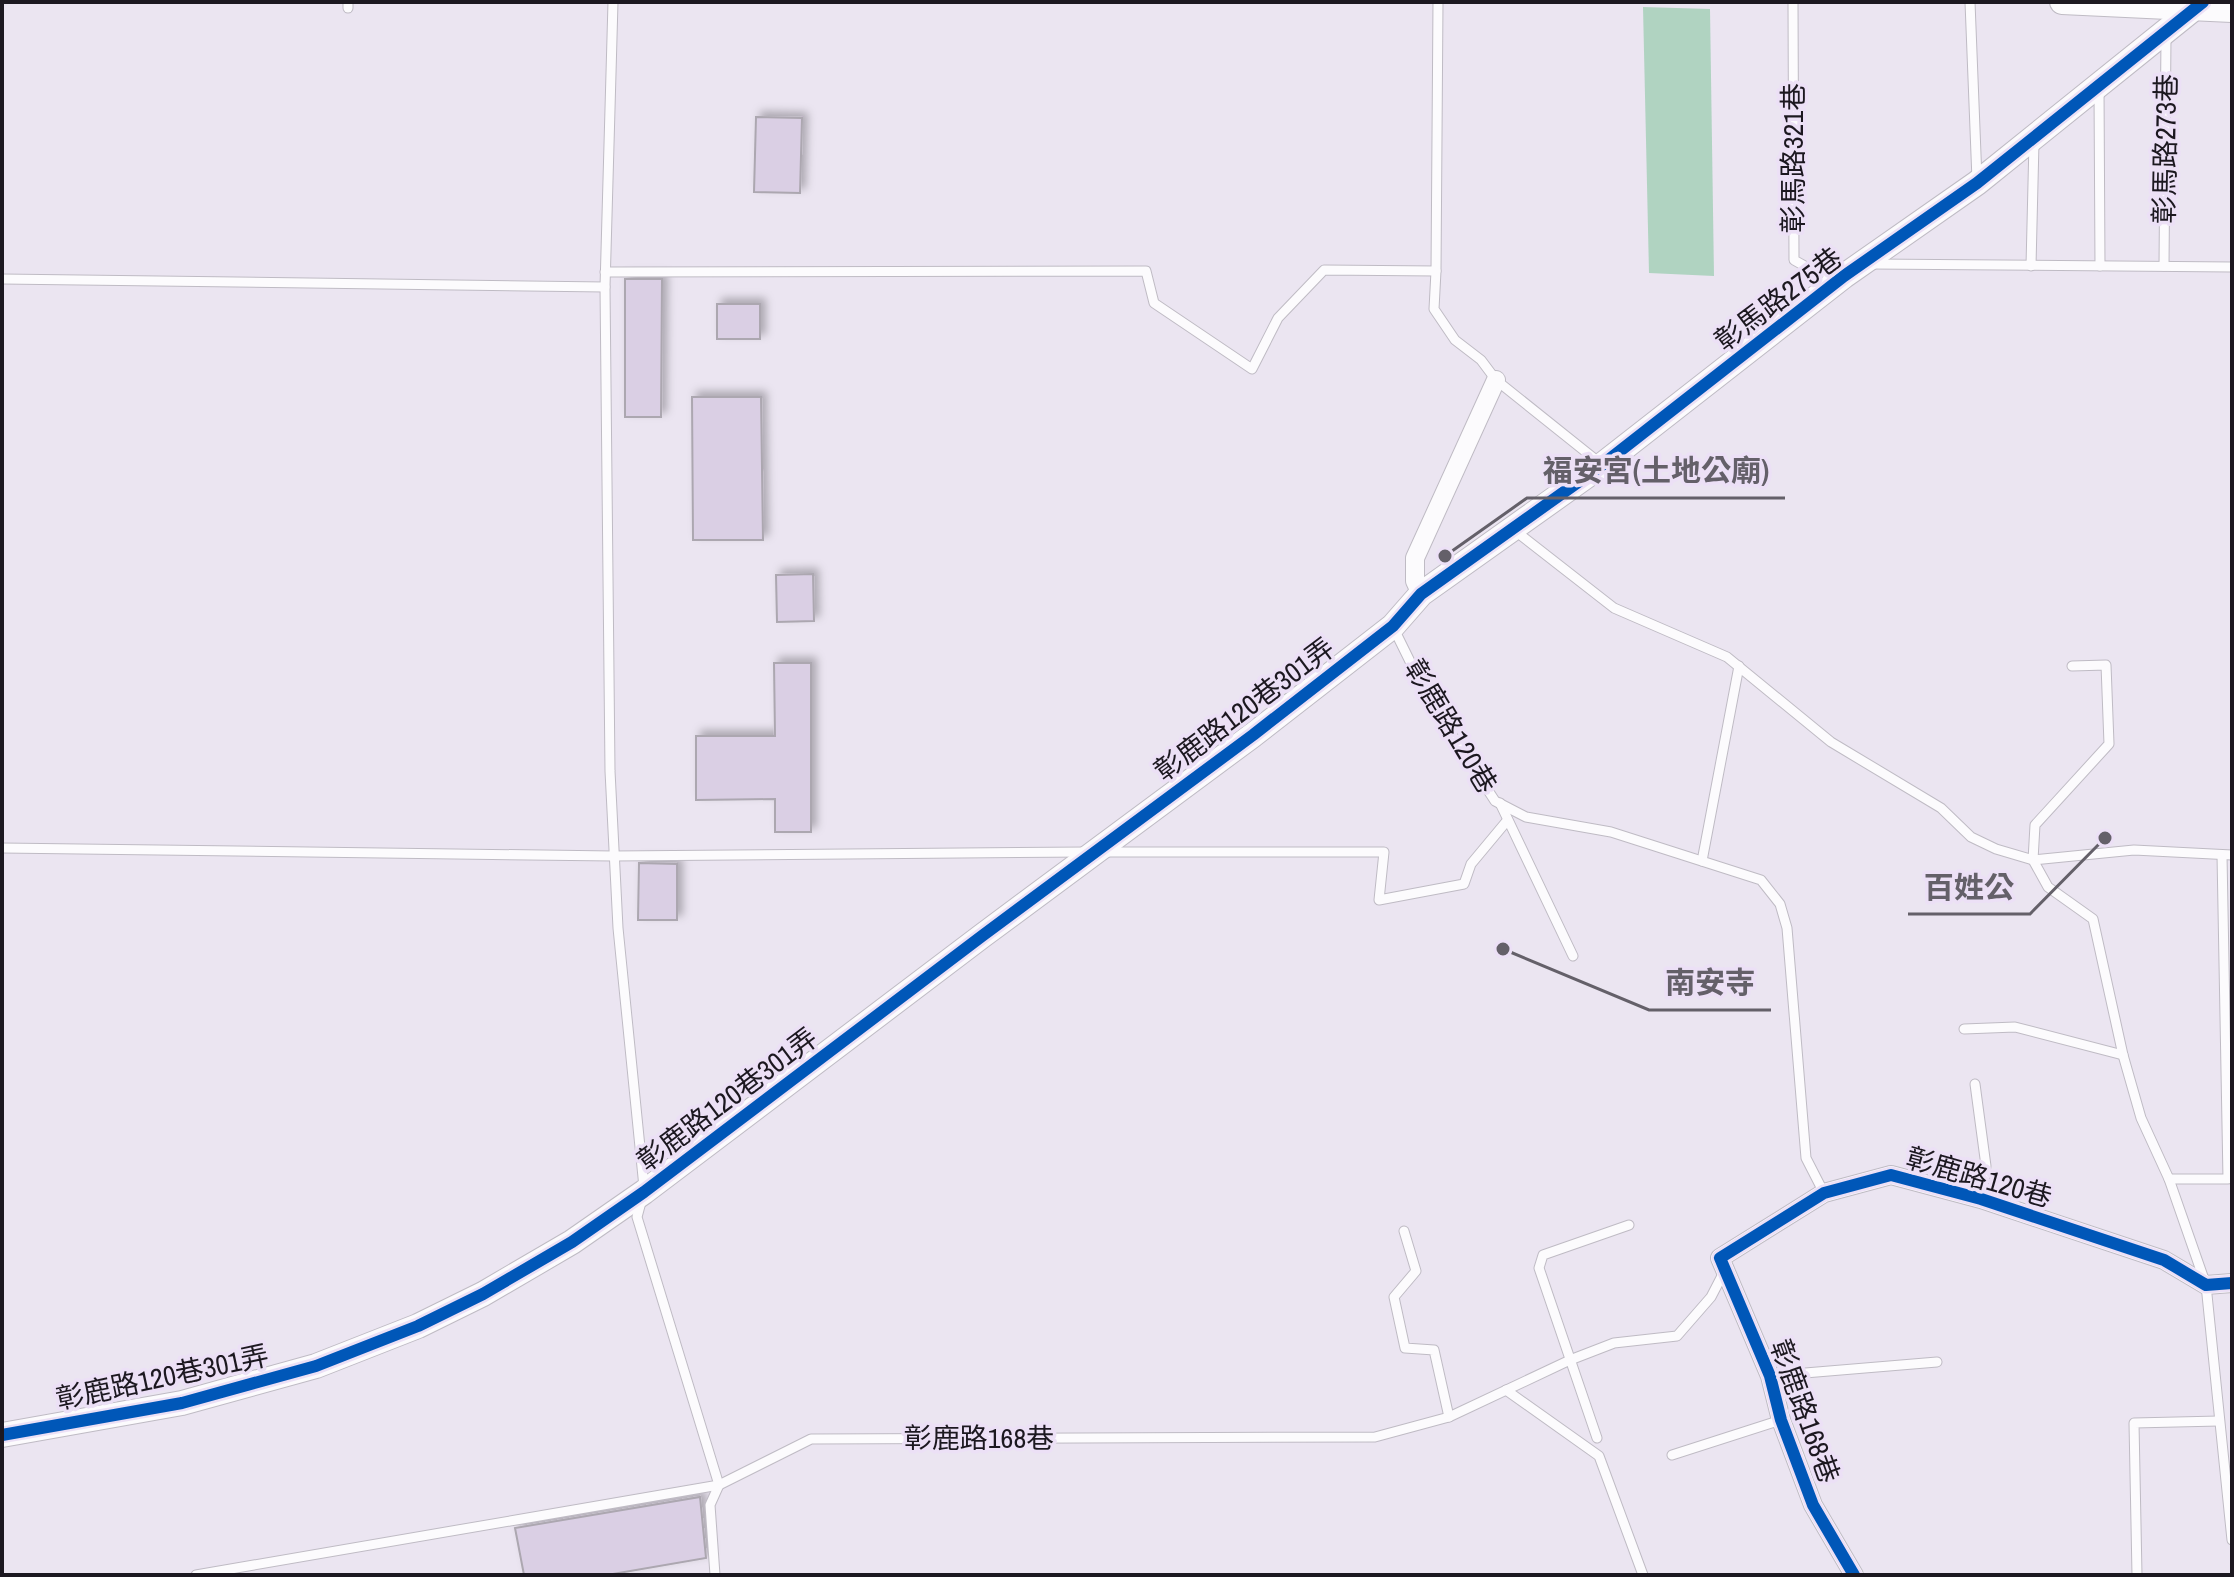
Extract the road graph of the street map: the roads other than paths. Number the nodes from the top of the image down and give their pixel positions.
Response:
1 (613, 2) edge
2 (1438, 2) edge
3 (1793, 2) edge
4 (1970, 2) edge
5 (2062, 2) edge
6 (2197, 6) edge
7 (2232, 10) edge
8 (2166, 32) junction
9 (2099, 84) junction
10 (2035, 134) junction
11 (1977, 183) junction
12 (1866, 264) junction
13 (2031, 266) junction
14 (2100, 266) junction
15 (2164, 266) junction
16 (2232, 267) edge
17 (1436, 271) junction
18 (605, 272) junction
19 (1844, 276) junction
20 (2, 279) edge
21 (605, 287) junction
22 (1496, 380) junction
23 (1602, 465) junction
24 (1512, 529) junction
25 (1421, 594) junction
26 (1393, 626) junction
27 (1739, 666) junction
28 (2072, 666) dead end
29 (1500, 803) junction
30 (1506, 822) junction
31 (2, 848) edge
32 (1093, 852) junction
33 (2227, 855) edge
34 (613, 856) junction
35 (2033, 860) junction
36 (1702, 861) junction
37 (1573, 956) dead end
38 (1964, 1029) dead end
39 (2123, 1055) junction
40 (1975, 1084) dead end
41 (2169, 1179) junction
42 (644, 1192) junction
43 (1824, 1193) junction
44 (1981, 1199) junction
45 (1629, 1225) dead end
46 (1404, 1231) dead end
47 (1723, 1263) junction
48 (2232, 1283) edge
49 (2206, 1285) junction
50 (1570, 1360) junction
51 (1937, 1362) dead end
52 (1770, 1376) junction
53 (1506, 1390) junction
54 (1449, 1417) junction
55 (1781, 1420) junction
56 (2219, 1421) junction
57 (2, 1435) edge
58 (1597, 1438) dead end
59 (1672, 1455) dead end
60 (719, 1485) junction
61 (2232, 1540) edge
62 (196, 1575) edge
63 (715, 1575) edge
64 (1643, 1575) edge
65 (1854, 1575) edge
66 (2137, 1575) edge

1 - 18 lane
2 - 17 lane
3 - 19 lane, 彰馬路321巷
4 - 11 lane
5 - 6 street
6 - 7 street
6 - 8 street, 彰馬路275巷
8 - 9 street, 彰馬路275巷
8 - 15 lane, 彰馬路273巷
9 - 10 street, 彰馬路275巷
9 - 14 lane
10 - 11 street, 彰馬路275巷
10 - 13 lane
11 - 12 street, 彰馬路275巷
12 - 13 lane
12 - 19 street, 彰馬路275巷
13 - 14 lane
14 - 15 lane
15 - 16 lane
17 - 18 lane
17 - 22 lane
18 - 21 lane
19 - 23 street, 彰馬路275巷
20 - 21 lane
21 - 34 lane
22 - 23 lane
22 - 25 street
23 - 24 street, 彰馬路275巷
24 - 25 street, 彰馬路275巷
24 - 27 lane
25 - 26 street, 彰馬路275巷
26 - 29 lane, 彰鹿路120巷
26 - 32 street, 彰鹿路120巷301弄
27 - 35 lane
27 - 36 lane
28 - 35 lane
29 - 30 lane
29 - 36 lane, 彰鹿路120巷
30 - 32 lane
30 - 37 lane
31 - 34 lane
32 - 34 lane
32 - 42 street, 彰鹿路120巷301弄
33 - 35 lane
33 - 41 lane
34 - 42 lane
35 - 39 lane
36 - 43 lane, 彰鹿路120巷
38 - 39 lane
39 - 41 lane
40 - 44 lane
41 - 49 lane
42 - 57 street, 彰鹿路120巷301弄
42 - 60 lane
43 - 44 street, 彰鹿路120巷
43 - 47 street, 彰鹿路120巷
44 - 49 street, 彰鹿路120巷
45 - 50 lane
46 - 54 lane
47 - 50 lane, 彰鹿路168巷
47 - 52 street, 彰鹿路168巷
48 - 49 street
49 - 56 lane
50 - 53 lane, 彰鹿路168巷
50 - 58 lane
51 - 52 lane
52 - 55 street, 彰鹿路168巷
53 - 54 lane, 彰鹿路168巷
53 - 64 lane
54 - 60 lane, 彰鹿路168巷
55 - 59 lane
55 - 65 street, 彰鹿路168巷
56 - 61 lane
56 - 66 lane
60 - 62 lane, 彰鹿路168巷
60 - 63 lane

